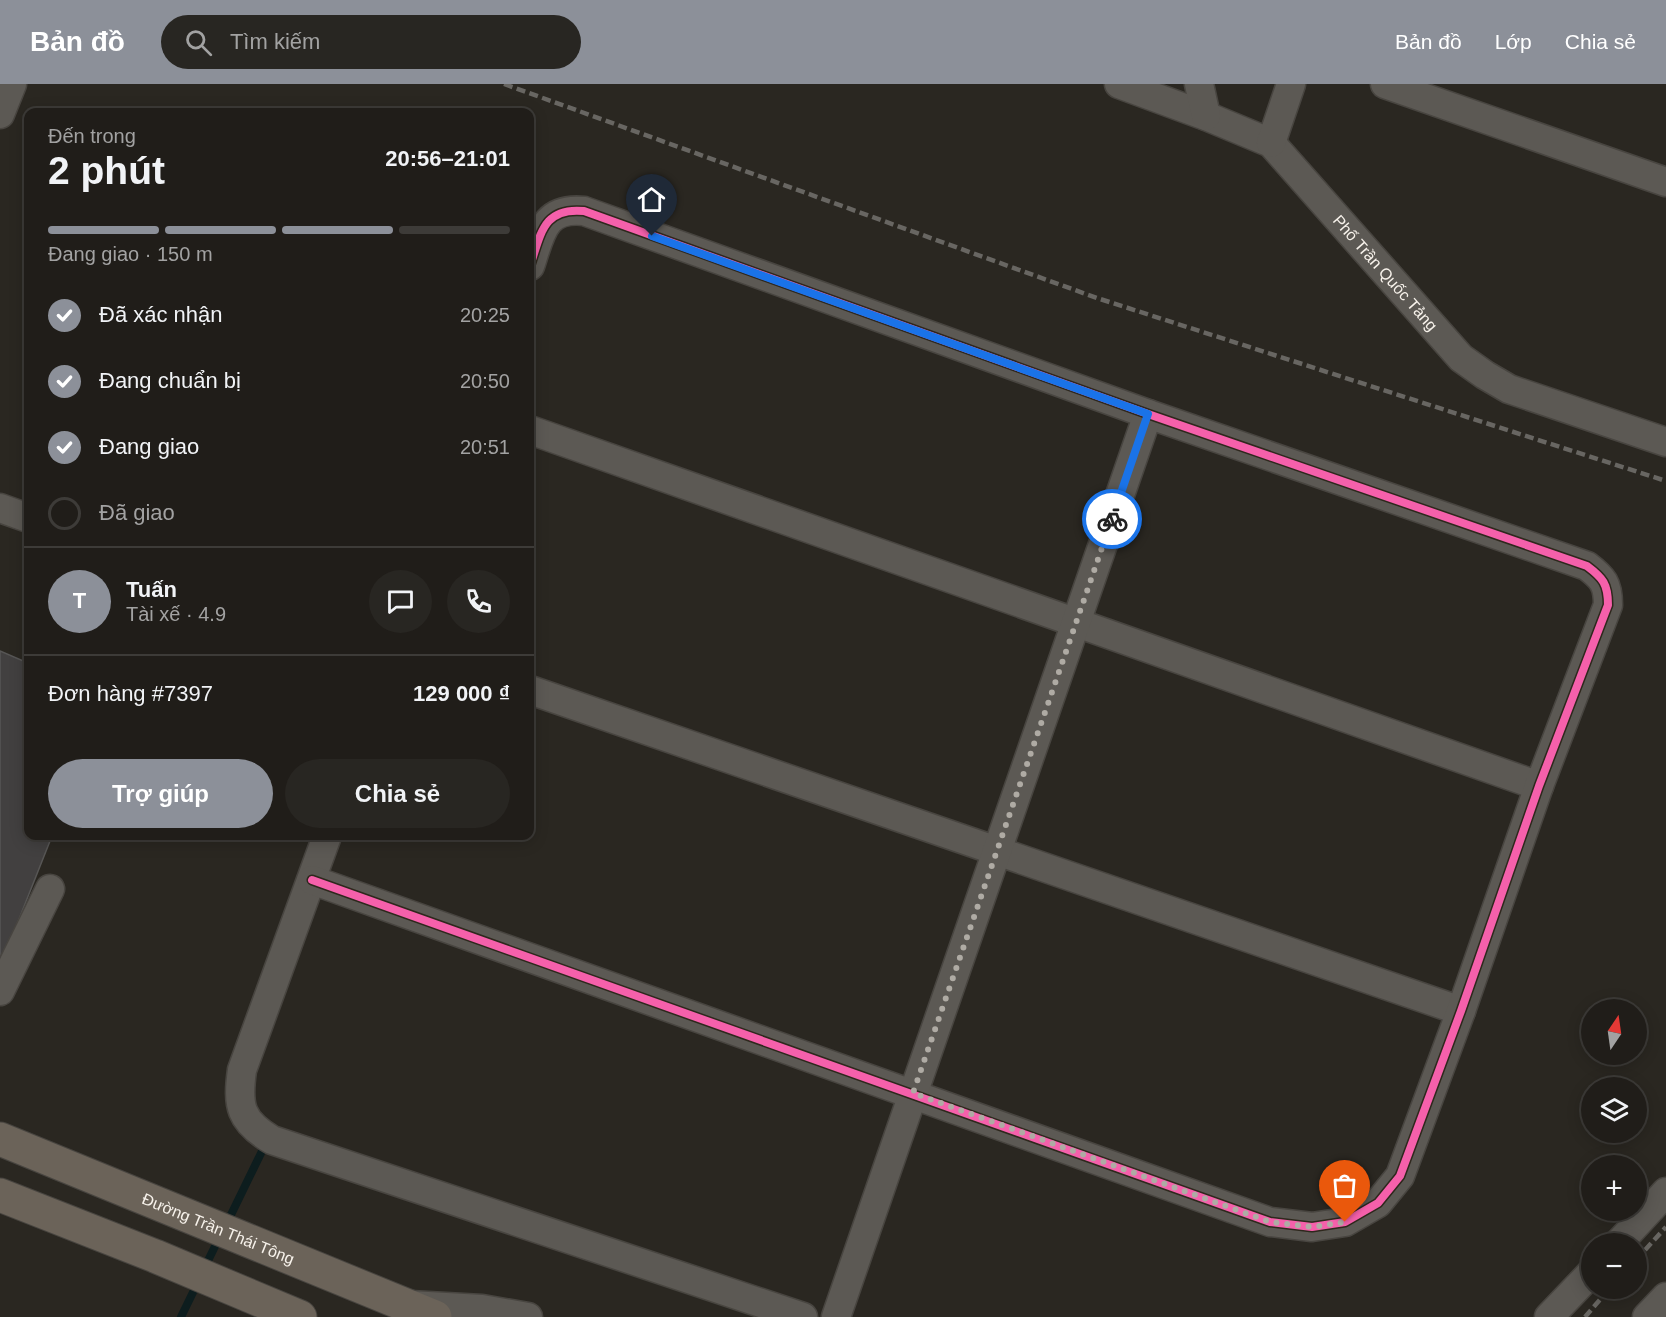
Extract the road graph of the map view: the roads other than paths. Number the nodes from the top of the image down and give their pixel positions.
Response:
1 (12, 84) edge
2 (1119, 84) edge
3 (1199, 84) edge
4 (1291, 84) edge
5 (1385, 84) edge
6 (0, 114) edge
7 (1206, 116) junction
8 (1271, 143) junction
9 (1666, 182) edge
10 (534, 255) edge
11 (1148, 414) junction
12 (534, 431) edge
13 (1666, 442) edge
14 (0, 508) edge
15 (24, 517) edge
16 (1076, 623) junction
17 (534, 691) edge
18 (1539, 786) junction
19 (326, 840) edge
20 (997, 851) junction
21 (312, 880) junction
22 (50, 889) dead end
23 (0, 990) edge
24 (1461, 1011) junction
25 (913, 1093) junction
26 (0, 1139) edge
27 (1666, 1192) edge
28 (0, 1195) edge
29 (1628, 1233) edge
30 (1581, 1284) edge
31 (1666, 1297) edge
32 (275, 1308) edge
33 (421, 1311) edge
34 (528, 1317) edge
35 (803, 1317) edge
36 (836, 1317) edge
37 (1550, 1317) edge
38 (1647, 1317) edge

1 - 6 street
2 - 7 street, Phố Trần Quốc Tảng
3 - 7 street
4 - 8 street
5 - 9 street
7 - 8 street, Phố Trần Quốc Tảng
8 - 13 street, Phố Trần Quốc Tảng
10 - 11 street
11 - 16 street
11 - 18 street
12 - 16 street
14 - 15 street
16 - 18 street
16 - 20 street
17 - 20 street
18 - 24 street
19 - 21 street
20 - 24 street
20 - 25 street
21 - 25 street
21 - 35 street
22 - 23 street
24 - 25 street
25 - 36 street
26 - 33 highway, Đường Trần Thái Tông
27 - 29 street
28 - 32 highway
30 - 37 street
31 - 38 street
33 - 34 street

